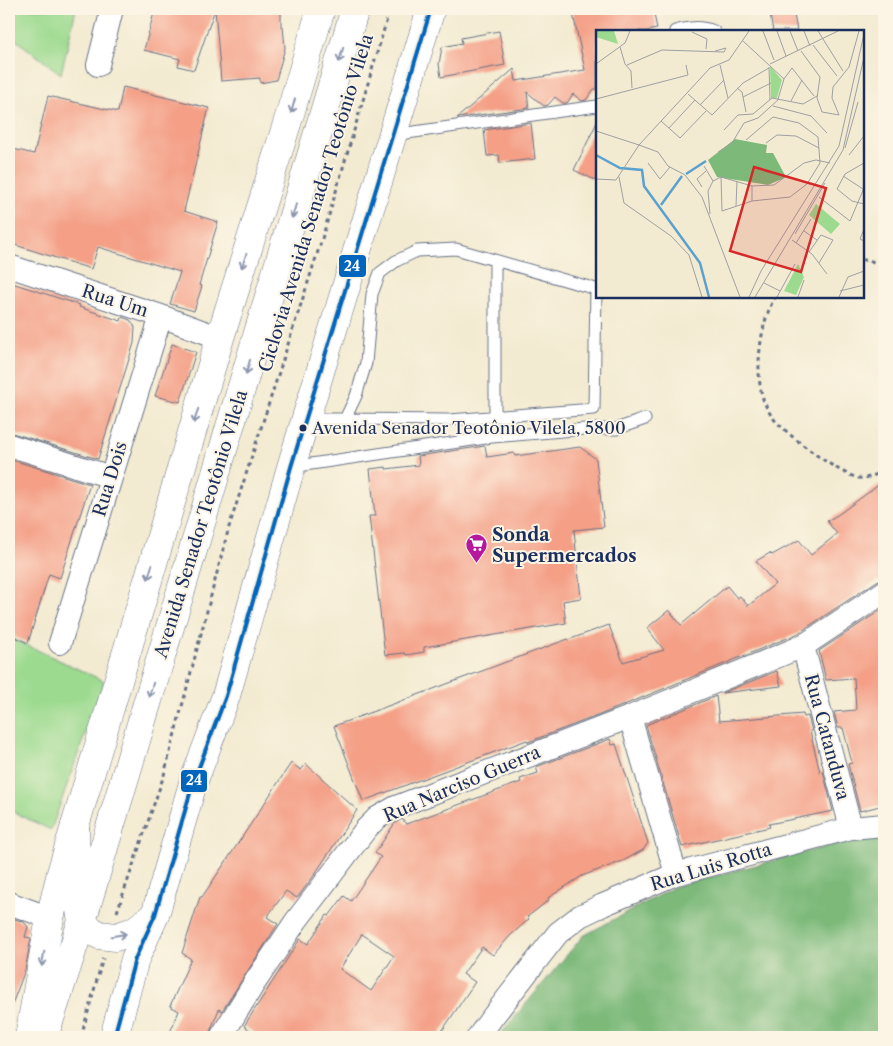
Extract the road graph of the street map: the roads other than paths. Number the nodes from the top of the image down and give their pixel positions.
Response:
1 (112, 9) edge
2 (321, 9) edge
3 (355, 9) edge
4 (431, 9) edge
5 (679, 30) edge
6 (711, 30) edge
7 (98, 65) dead end
8 (596, 106) edge
9 (392, 136) junction
10 (495, 261) junction
11 (9, 266) edge
12 (161, 316) junction
13 (220, 338) junction
14 (495, 417) junction
15 (306, 419) junction
16 (344, 419) junction
17 (645, 419) dead end
18 (9, 445) edge
19 (291, 467) junction
20 (111, 477) junction
21 (884, 592) edge
22 (60, 643) dead end
23 (803, 646) junction
24 (630, 717) junction
25 (884, 825) edge
26 (75, 826) junction
27 (851, 828) junction
28 (676, 874) junction
29 (9, 903) edge
30 (155, 915) junction
31 (50, 918) junction
32 (82, 921) junction
33 (29, 1037) edge
34 (44, 1037) edge
35 (114, 1037) edge
36 (221, 1037) edge
37 (478, 1037) edge

1 - 7 street
2 -> 13 main road, Avenida Senador Teotônio Vilela
3 -> 32 main road, Avenida Senador Teotônio Vilela
4 - 9 main road
5 - 6 lane
8 - 9 lane
9 - 15 main road
10 - 14 lane
10 - 14 lane
10 - 16 lane
11 - 12 street, Rua Um
12 - 13 street, Rua Um
12 - 20 street, Rua Dois
13 -> 26 main road, Avenida Senador Teotônio Vilela
14 - 16 lane
15 - 16 lane
15 - 19 main road
17 - 19 lane
18 - 20 street
19 - 30 main road
20 - 22 street, Rua Dois
21 - 23 street, Rua Narciso Guerra
23 - 24 street, Rua Narciso Guerra
23 - 27 street, Rua Catanduva
24 - 28 street
24 - 36 street, Rua Narciso Guerra
25 - 27 street, Rua Luis Rotta
26 - 31 main road, Avenida Senador Teotônio Vilela
26 - 32 main road
27 - 28 street, Rua Luis Rotta
28 - 37 street, Rua Luis Rotta
29 - 31 street
32 -> 30 main road
30 - 35 main road
31 -> 33 main road, Avenida Senador Teotônio Vilela
32 - 34 main road, Avenida Senador Teotônio Vilela

